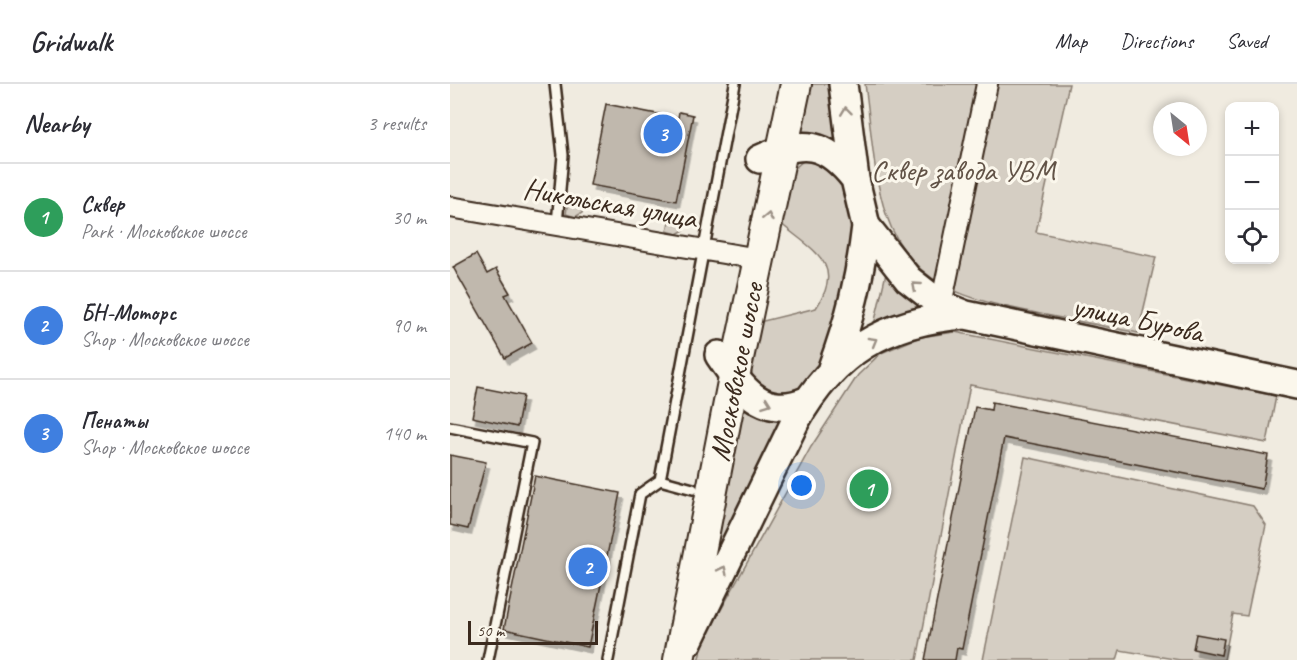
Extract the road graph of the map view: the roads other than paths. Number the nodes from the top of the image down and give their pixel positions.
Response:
1 (555, 84) edge
2 (735, 84) edge
3 (775, 84) edge
4 (796, 84) edge
5 (843, 84) edge
6 (987, 84) edge
7 (771, 154) junction
8 (855, 179) junction
9 (450, 207) edge
10 (557, 225) junction
11 (866, 226) junction
12 (703, 249) junction
13 (749, 257) junction
14 (941, 305) junction
15 (966, 315) junction
16 (727, 366) junction
17 (832, 368) junction
18 (1297, 385) edge
19 (808, 399) junction
20 (450, 426) edge
21 (660, 480) junction
22 (693, 489) junction
23 (488, 660) edge
24 (608, 660) edge
25 (659, 660) edge
26 (679, 660) edge

1 - 10 lane
2 - 12 lane
3 - 7 main road, Московское шоссе
4 - 7 main road, Московское шоссе
8 -> 5 main road
6 - 14 street
7 - 8 main road
7 - 13 main road, Московское шоссе
8 - 11 main road
9 - 10 street, Никольская улица
10 - 12 street, Никольская улица
14 -> 11 main road
11 - 17 main road
12 - 13 street, Никольская улица
12 - 21 lane
13 - 16 main road, Московское шоссе
14 - 15 main road
17 -> 15 main road
15 - 18 main road, улица Бурова
16 -> 19 main road
16 - 22 main road, Московское шоссе
16 - 26 main road, Московское шоссе
17 - 19 main road
26 -> 19 main road
20 - 23 lane
21 - 22 lane
21 - 24 lane
22 - 25 main road, Московское шоссе

